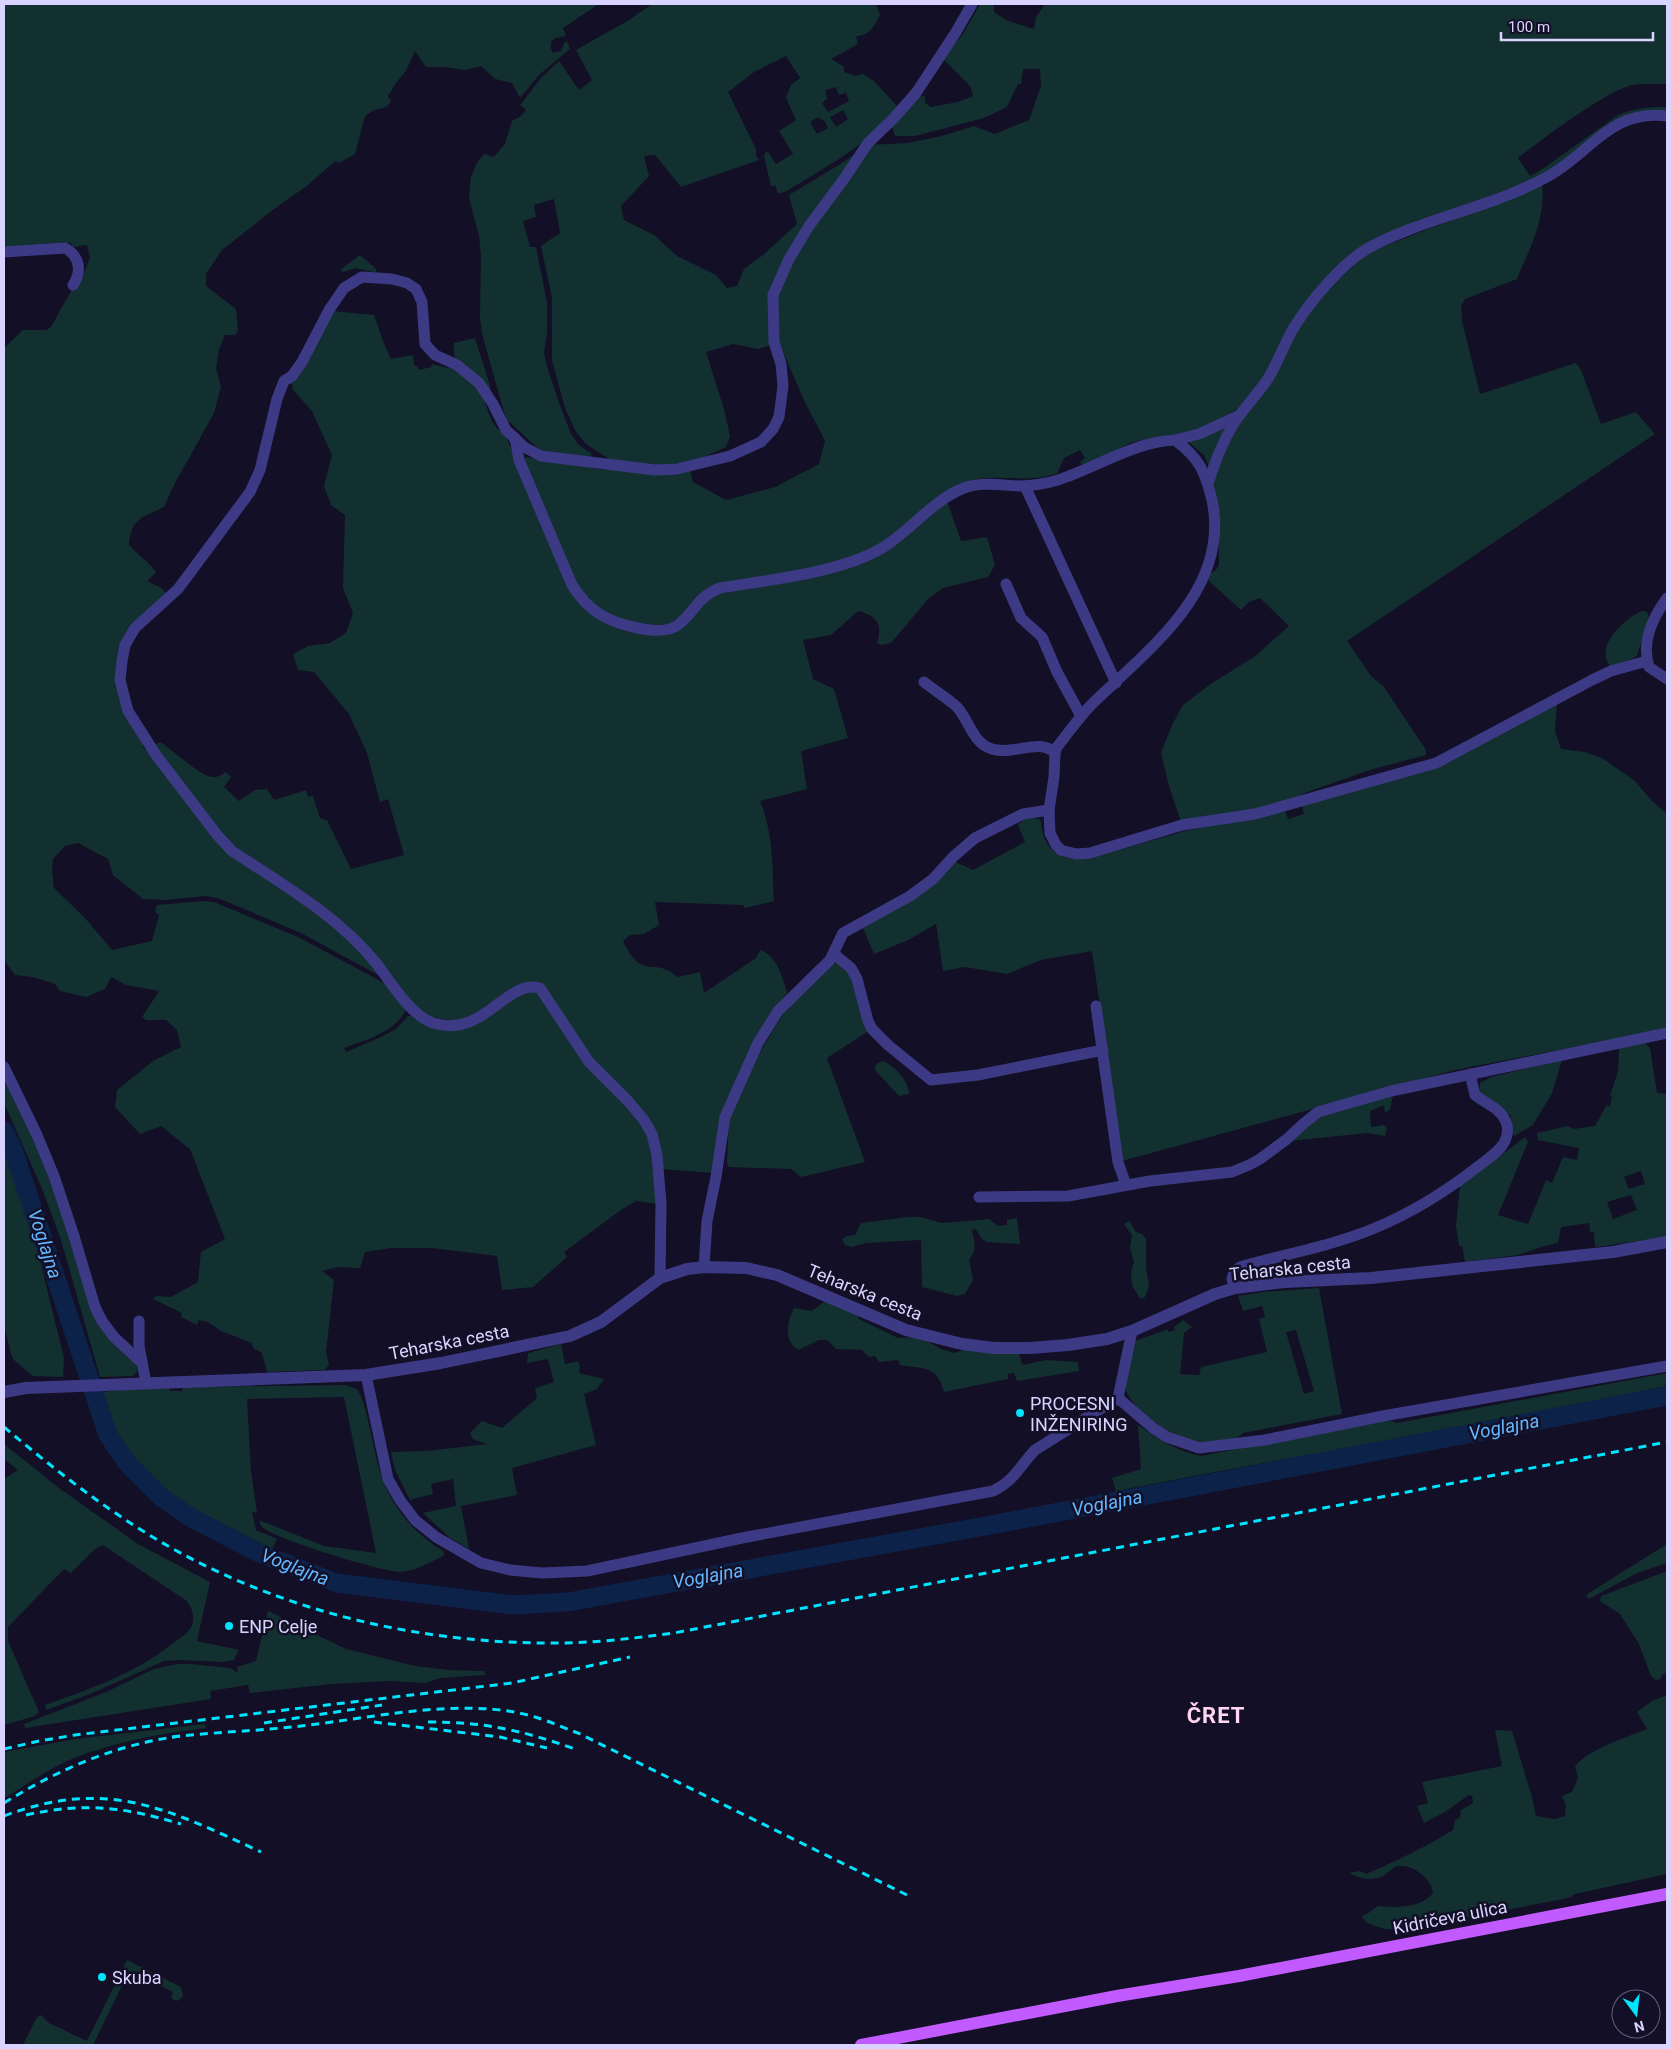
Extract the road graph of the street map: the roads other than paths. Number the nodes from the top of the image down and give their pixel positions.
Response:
1 (972, 4) edge
2 (1667, 116) edge
3 (4, 252) edge
4 (73, 285) dead end
5 (1240, 415) junction
6 (515, 438) junction
7 (1175, 440) junction
8 (1208, 484) junction
9 (1024, 486) junction
10 (1006, 584) dead end
11 (1667, 598) edge
12 (1647, 661) junction
13 (1667, 679) edge
14 (924, 682) dead end
15 (1116, 683) junction
16 (1081, 716) junction
17 (1054, 753) junction
18 (1049, 810) junction
19 (834, 954) junction
20 (1096, 1006) dead end
21 (1667, 1033) edge
22 (1103, 1050) junction
23 (4, 1067) edge
24 (1470, 1074) junction
25 (1126, 1185) junction
26 (979, 1197) dead end
27 (1667, 1242) edge
28 (704, 1267) junction
29 (660, 1278) junction
30 (1235, 1288) junction
31 (139, 1321) dead end
32 (1132, 1331) junction
33 (142, 1363) junction
34 (1667, 1366) edge
35 (366, 1375) junction
36 (146, 1383) junction
37 (4, 1392) edge
38 (1118, 1398) junction
39 (1667, 1894) edge
40 (861, 2045) edge

1 - 6 street
2 - 5 street
3 - 4 street
5 - 7 street
5 - 8 street
6 - 9 street
6 - 29 street
7 - 8 street
7 - 9 street
8 - 15 street
9 - 15 street
10 - 16 street
11 - 12 street
12 - 13 street
12 - 18 street
14 - 17 street
15 - 16 street
16 - 17 street
17 - 18 street
18 - 19 street
19 - 22 street
19 - 28 street
20 - 22 street
21 - 24 street
22 - 25 street
23 - 33 street
24 - 25 street
24 - 30 street
25 - 26 street
27 - 30 street, Teharska cesta
28 - 29 street, Teharska cesta
28 - 32 street, Teharska cesta
29 - 35 street, Teharska cesta
30 - 32 street, Teharska cesta
31 - 33 street
32 - 38 street
33 - 36 street
34 - 38 street
35 - 36 street, Teharska cesta
35 - 38 street
36 - 37 street, Teharska cesta
39 - 40 main road, Kidričeva ulica

